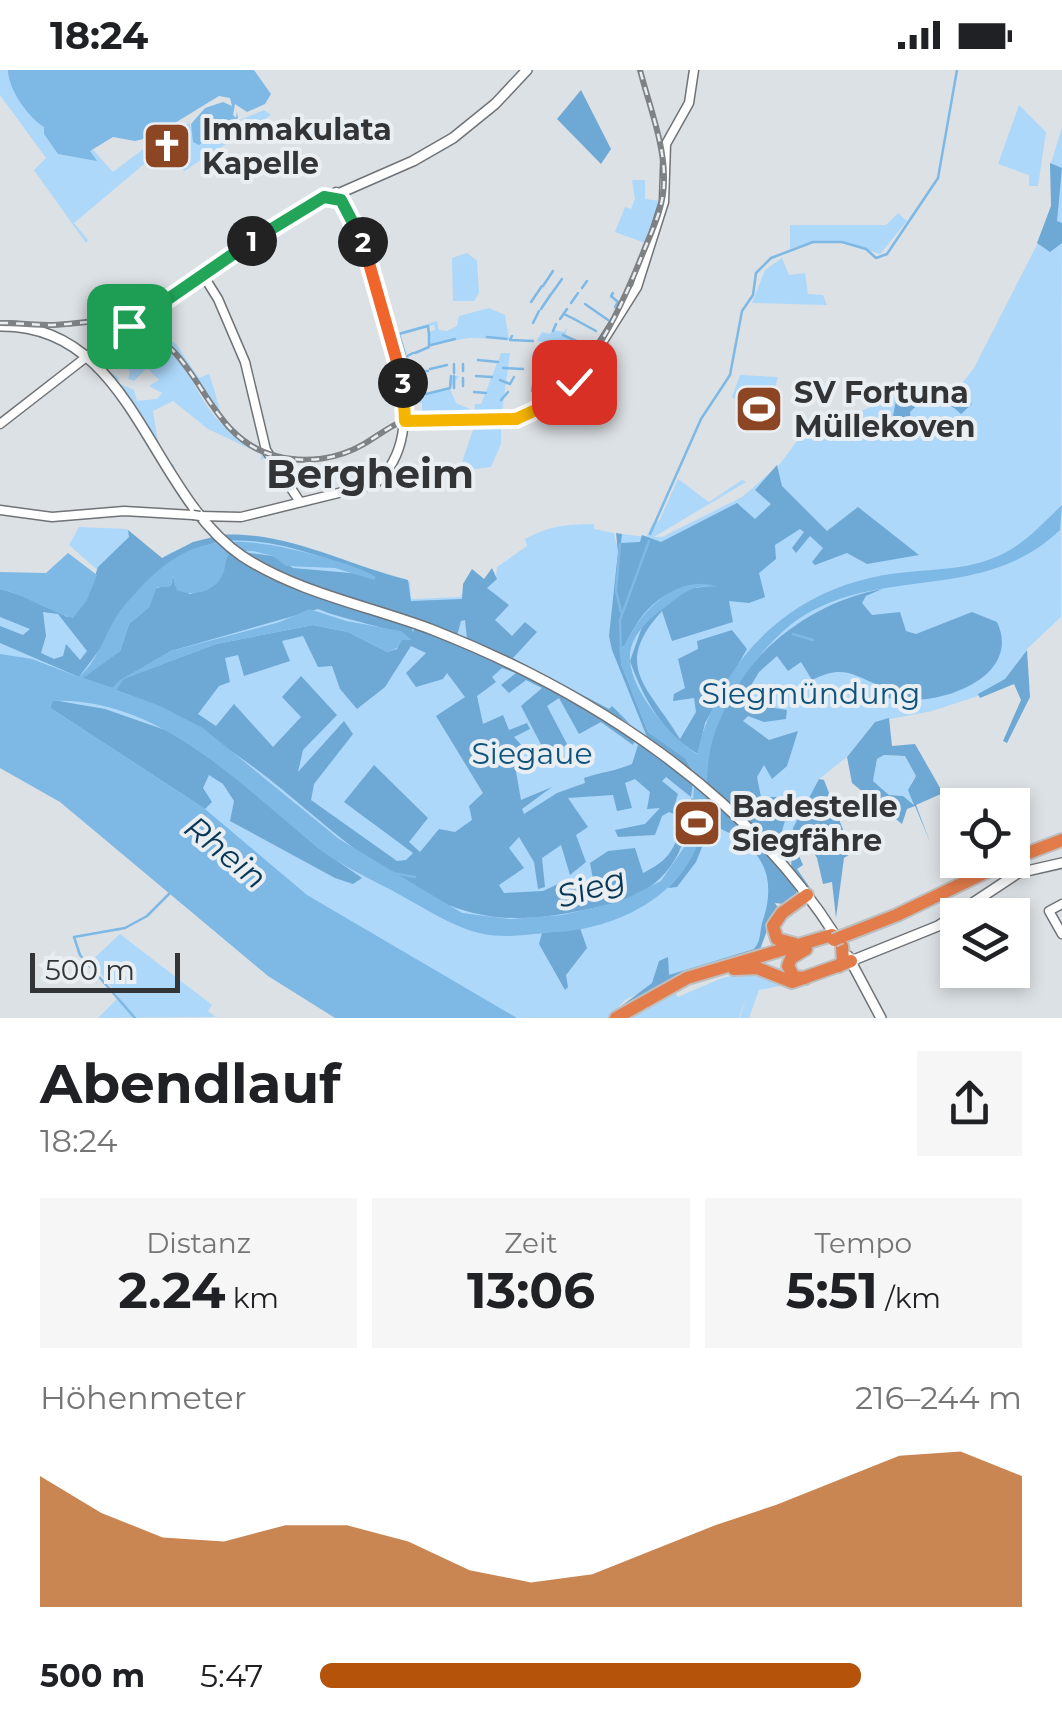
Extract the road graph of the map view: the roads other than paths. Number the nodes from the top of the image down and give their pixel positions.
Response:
1 (527, 70) edge
2 (694, 70) edge
3 (339, 194) junction
4 (203, 274) junction
5 (0, 326) edge
6 (96, 350) junction
7 (81, 354) junction
8 (75, 365) joint
9 (95, 366) junction
10 (405, 421) junction
11 (0, 424) edge
12 (300, 502) junction
13 (0, 510) edge
14 (1062, 838) edge
15 (1030, 851) edge
16 (1062, 863) edge
17 (965, 878) edge
18 (972, 878) edge
19 (804, 896) junction
20 (1062, 904) edge
21 (1062, 934) edge
22 (810, 945) junction
23 (847, 953) junction
24 (746, 960) junction
25 (722, 971) junction
26 (808, 978) junction
27 (622, 1017) edge
28 (881, 1018) edge

1 - 3 main road
2 - 10 street
3 - 4 main road
3 - 10 street
4 - 6 main road
4 - 12 street
5 - 7 main road
6 - 7 main road
6 - 9 main road
7 - 8 main road
7 - 9 main road
8 - 11 street
9 - 19 main road
10 - 12 street
12 - 13 street
14 - 15 highway
16 - 23 main road
17 - 23 highway
18 - 23 highway
19 - 22 highway
19 - 23 main road
19 - 24 highway
20 - 21 street
22 - 23 highway
22 - 24 highway
22 - 25 highway
22 - 26 highway
23 - 26 highway
23 - 28 main road
24 - 27 highway
25 - 26 highway
25 - 27 highway

